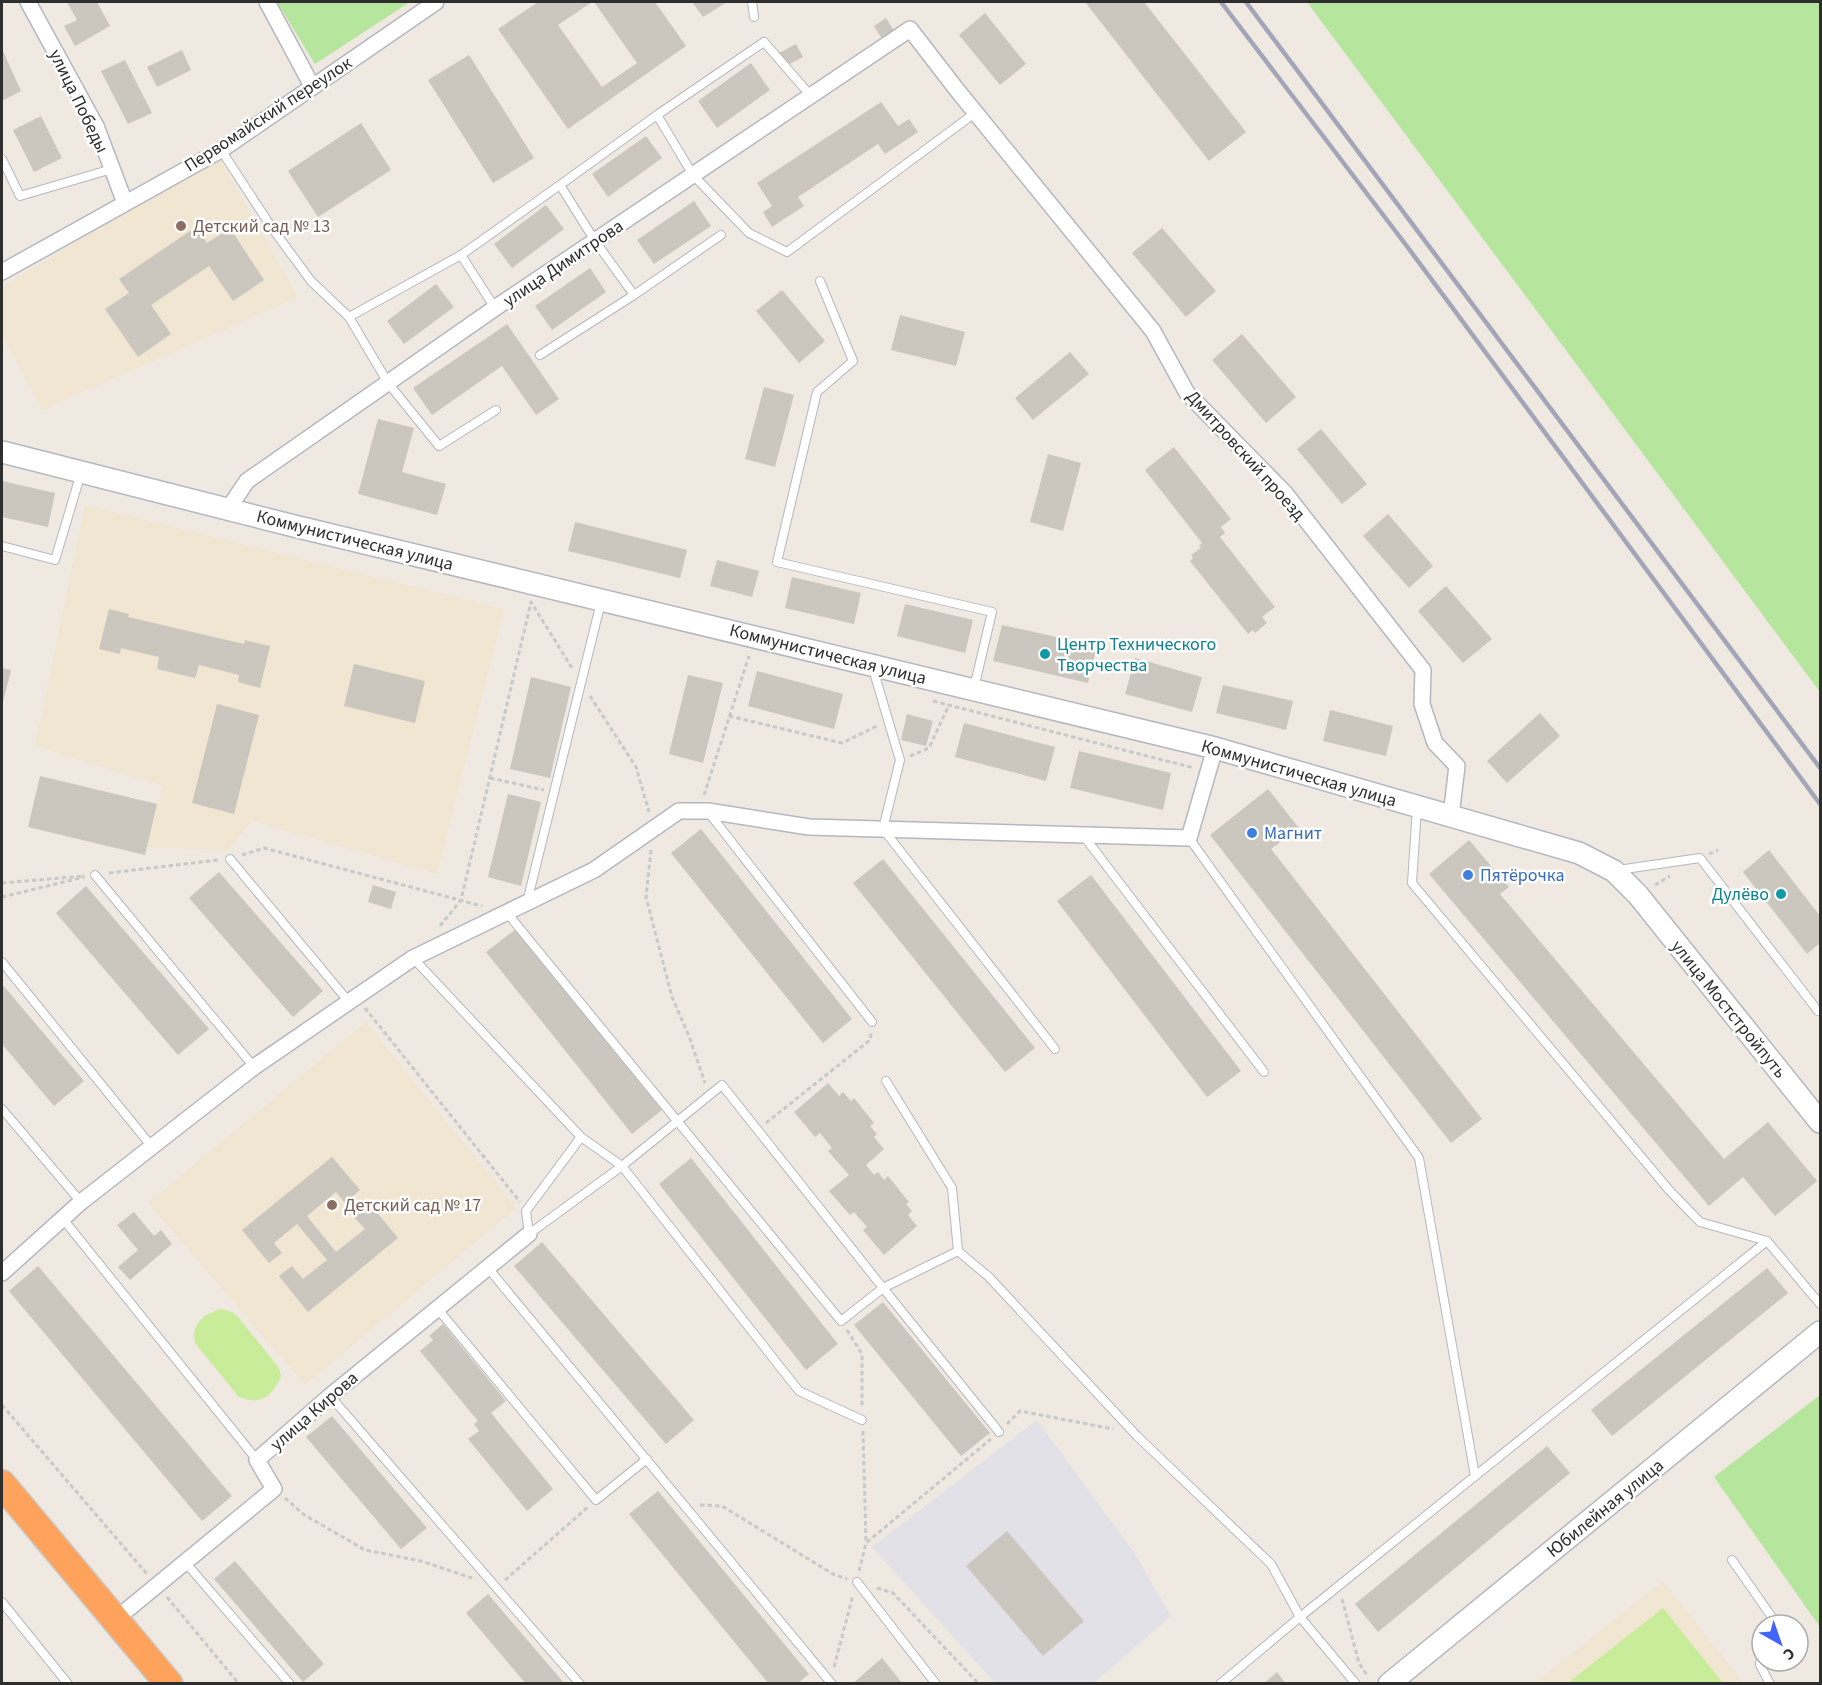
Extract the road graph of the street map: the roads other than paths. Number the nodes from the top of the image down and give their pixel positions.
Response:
1 (28, 2) edge
2 (267, 2) edge
3 (436, 2) edge
4 (752, 2) edge
5 (754, 17) dead end
6 (910, 29) joint
7 (312, 86) junction
8 (811, 96) junction
9 (975, 113) junction
10 (657, 115) junction
11 (221, 150) junction
12 (2, 159) edge
13 (112, 169) junction
14 (693, 175) junction
15 (560, 185) junction
16 (125, 203) junction
17 (721, 235) dead end
18 (595, 241) junction
19 (460, 255) junction
20 (2, 272) edge
21 (820, 281) dead end
22 (634, 295) junction
23 (495, 308) junction
24 (349, 317) junction
25 (540, 355) dead end
26 (388, 383) junction
27 (496, 410) dead end
28 (2, 452) edge
29 (82, 472) junction
30 (228, 509) junction
31 (2, 546) edge
32 (601, 600) junction
33 (873, 665) junction
34 (966, 688) junction
35 (1215, 748) junction
36 (1417, 806) junction
37 (703, 811) junction
38 (1451, 816) junction
39 (883, 829) junction
40 (1083, 835) junction
41 (1189, 838) junction
42 (230, 859) road end
43 (1614, 871) junction
44 (95, 875) road end
45 (1638, 895) joint
46 (527, 903) junction
47 (507, 913) junction
48 (413, 958) junction
49 (2, 962) edge
50 (356, 1004) junction
51 (1818, 1011) dead end
52 (872, 1022) road end
53 (1055, 1049) dead end
54 (254, 1067) junction
55 (1264, 1072) dead end
56 (886, 1081) dead end
57 (2, 1109) edge
58 (680, 1121) junction
59 (1821, 1122) edge
60 (581, 1137) junction
61 (153, 1148) junction
62 (622, 1166) junction
63 (81, 1202) junction
64 (63, 1219) junction
65 (529, 1234) junction
66 (1767, 1241) junction
67 (958, 1251) junction
68 (488, 1269) junction
69 (2, 1273) edge
70 (883, 1288) junction
71 (1821, 1304) edge
72 (437, 1308) junction
73 (1821, 1332) edge
74 (330, 1395) junction
75 (862, 1420) dead end
76 (999, 1432) road end
77 (647, 1459) junction
78 (257, 1460) junction
79 (1475, 1476) junction
80 (2, 1484) edge
81 (1732, 1560) dead end
82 (185, 1562) junction
83 (857, 1582) road end
84 (2, 1602) edge
85 (1769, 1613) edge
86 (1300, 1617) junction
87 (116, 1619) junction
88 (68, 1683) edge
89 (170, 1683) edge
90 (290, 1683) edge
91 (580, 1683) edge
92 (831, 1683) edge
93 (936, 1683) edge
94 (1220, 1683) edge
95 (1356, 1683) edge
96 (1389, 1683) edge

1 - 13 street, улица Победы
2 - 7 street
3 - 7 street, Первомайский переулок
4 - 5 lane
6 - 8 street, улица Димитрова
6 - 9 street, Дмитровский проезд
7 - 11 street, Первомайский переулок
8 - 10 lane
8 - 14 street, улица Димитрова
9 - 14 lane
9 - 38 street, Дмитровский проезд
10 - 14 lane
10 - 15 lane
11 - 16 street, Первомайский переулок
11 - 24 lane
12 - 13 lane
13 - 16 street, улица Победы
14 - 18 street, улица Димитрова
15 - 18 lane
15 - 19 lane
16 - 20 street, Первомайский переулок
17 - 22 lane
18 - 22 lane
18 - 23 street, улица Димитрова
19 - 23 lane
19 - 24 lane
21 - 34 lane
22 - 25 lane
23 - 26 street, улица Димитрова
24 - 26 lane
26 - 27 lane
26 - 30 street, улица Димитрова
28 - 29 street, Коммунистическая улица
29 - 30 street, Коммунистическая улица
29 - 31 lane
30 - 32 street, Коммунистическая улица
32 - 33 street, Коммунистическая улица
32 - 46 lane
33 - 34 street, Коммунистическая улица
33 - 39 lane
34 - 35 street, Коммунистическая улица
35 - 36 street, Коммунистическая улица
35 - 41 street
36 - 38 street, Коммунистическая улица
36 - 66 lane
37 - 39 street
37 - 46 street
37 - 52 lane
38 - 43 street, Коммунистическая улица
39 - 40 street
39 - 53 lane
40 - 41 street
40 - 55 lane
41 - 79 lane
42 - 50 lane
43 - 45 street, Коммунистическая улица
43 - 51 lane
44 - 54 lane
45 - 59 street, улица Мостстройпуть
46 - 47 street
47 - 48 street
47 - 58 lane
48 - 50 street
48 - 60 lane
49 - 61 lane
50 - 54 street
54 - 61 street
56 - 67 lane
57 - 63 lane
58 - 62 lane
58 - 70 lane
58 - 70 lane
60 - 62 lane
60 - 65 lane
61 - 63 street
62 - 65 lane
62 - 75 lane
63 - 64 street
64 - 69 street
64 - 78 lane
65 - 68 street, улица Кирова
66 - 71 lane
66 - 79 lane
67 - 70 lane
67 - 86 lane
68 - 72 street, улица Кирова
68 - 77 lane
70 - 76 lane
72 - 74 street, улица Кирова
72 - 77 lane
73 - 96 street, Юбилейная улица
74 - 78 street, улица Кирова
74 - 91 lane
77 - 92 lane
78 - 82 street, улица Кирова
79 - 86 lane
80 - 87 highway
81 - 85 lane
82 - 87 street
82 - 90 lane
83 - 93 lane
84 - 88 lane
86 - 94 lane
86 - 95 lane
87 - 89 highway

